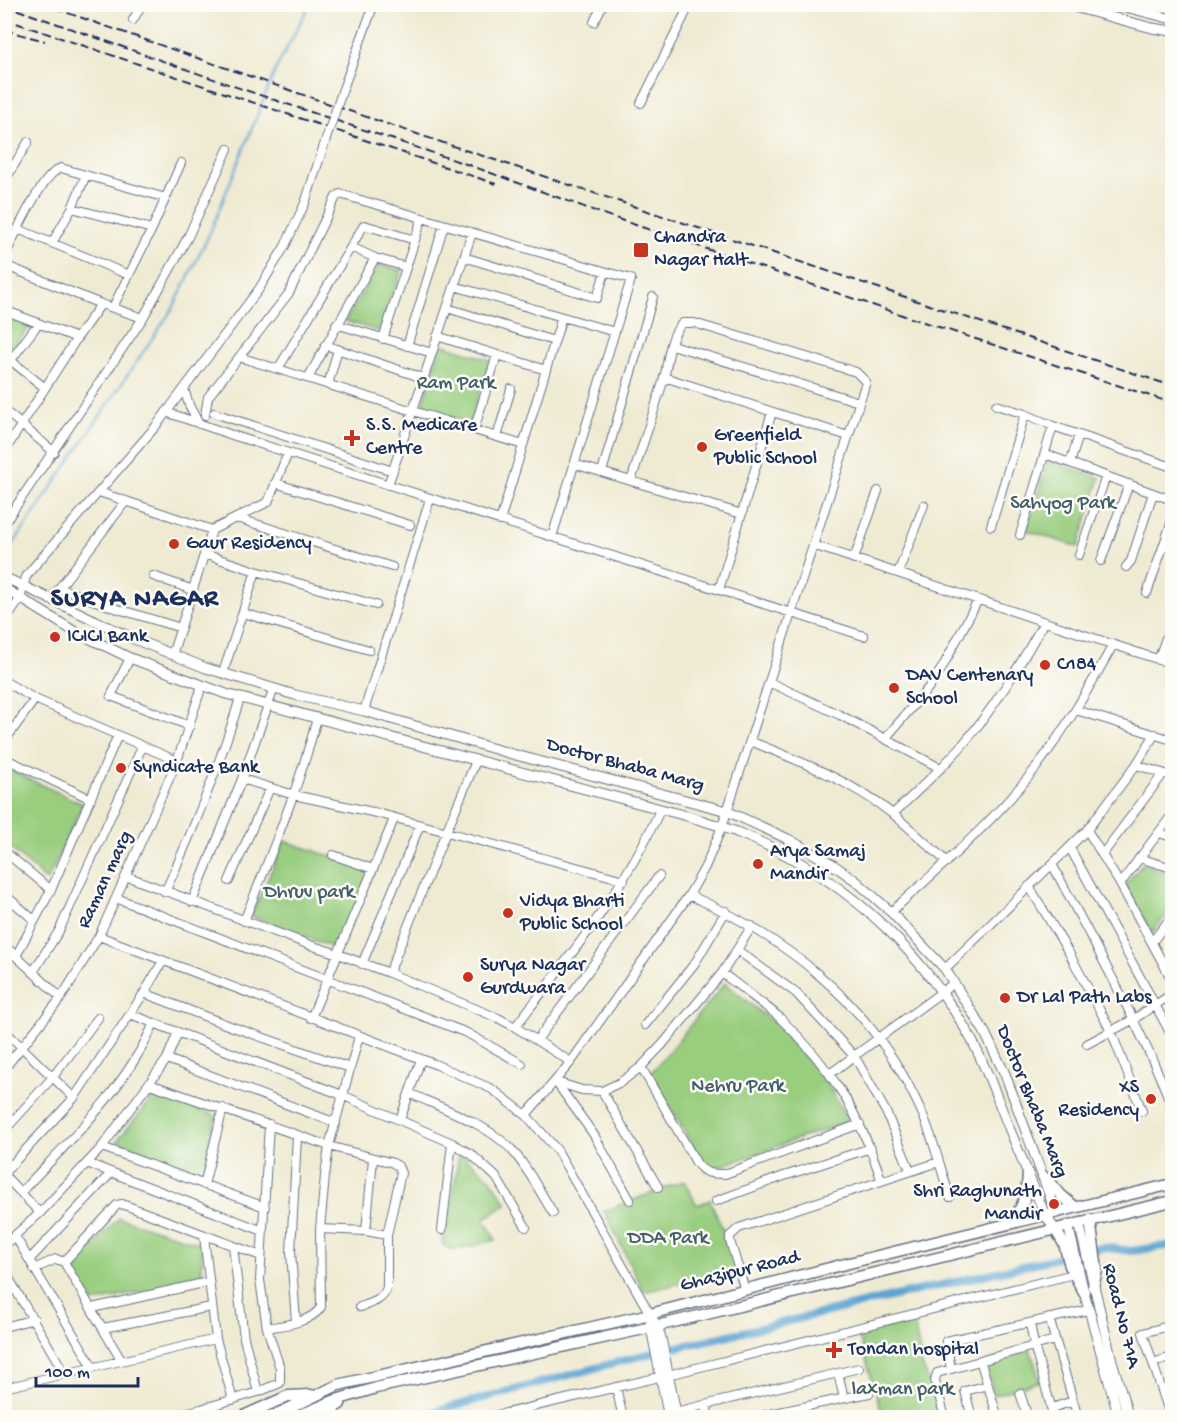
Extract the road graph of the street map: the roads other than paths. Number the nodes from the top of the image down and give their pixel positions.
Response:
1 (142, 4) edge
2 (374, 4) edge
3 (603, 4) edge
4 (690, 4) edge
5 (1063, 4) edge
6 (1114, 4) edge
7 (1173, 19) edge
8 (133, 20) dead end
9 (594, 22) dead end
10 (1173, 31) edge
11 (641, 103) dead end
12 (28, 142) dead end
13 (228, 149) dead end
14 (181, 163) dead end
15 (86, 176) junction
16 (4, 182) edge
17 (166, 198) junction
18 (72, 208) junction
19 (422, 218) junction
20 (444, 225) junction
21 (18, 229) junction
22 (152, 230) junction
23 (472, 233) junction
24 (415, 240) junction
25 (52, 243) junction
26 (351, 247) junction
27 (464, 257) junction
28 (4, 258) edge
29 (375, 258) junction
30 (4, 265) edge
31 (406, 267) junction
32 (605, 272) junction
33 (129, 275) junction
34 (454, 286) junction
35 (653, 297) dead end
36 (101, 304) junction
37 (113, 307) junction
38 (447, 308) junction
39 (4, 310) edge
40 (562, 317) junction
41 (143, 318) junction
42 (38, 324) junction
43 (336, 324) junction
44 (615, 332) junction
45 (437, 336) junction
46 (77, 338) junction
47 (383, 339) junction
48 (554, 340) junction
49 (325, 345) junction
50 (672, 345) junction
51 (407, 346) junction
52 (338, 349) junction
53 (432, 353) junction
54 (497, 355) junction
55 (239, 357) junction
56 (8, 358) edge
57 (278, 369) junction
58 (546, 370) junction
59 (664, 377) junction
60 (308, 378) junction
61 (423, 378) junction
62 (328, 385) junction
63 (45, 388) junction
64 (184, 388) junction
65 (511, 389) dead end
66 (859, 402) junction
67 (996, 405) dead end
68 (4, 410) edge
69 (413, 411) junction
70 (166, 412) junction
71 (772, 412) junction
72 (214, 413) dead end
73 (1025, 414) junction
74 (205, 415) dead end
75 (21, 424) junction
76 (199, 424) junction
77 (1053, 426) junction
78 (474, 430) junction
79 (1079, 435) junction
80 (848, 436) junction
81 (497, 437) junction
82 (523, 445) junction
83 (4, 452) edge
84 (54, 452) junction
85 (288, 453) junction
86 (1044, 454) junction
87 (1070, 463) junction
88 (574, 464) junction
89 (1173, 467) edge
90 (393, 471) junction
91 (602, 472) junction
92 (1106, 476) junction
93 (631, 481) junction
94 (276, 483) junction
95 (1129, 484) junction
96 (388, 485) junction
97 (878, 491) dead end
98 (99, 492) junction
99 (1153, 493) junction
100 (430, 499) junction
101 (1173, 500) edge
102 (126, 501) junction
103 (924, 505) dead end
104 (742, 514) junction
105 (237, 518) junction
106 (1173, 520) edge
107 (500, 521) junction
108 (4, 525) edge
109 (410, 525) dead end
110 (991, 526) dead end
111 (212, 530) junction
112 (1020, 535) dead end
113 (552, 537) junction
114 (813, 545) junction
115 (204, 554) junction
116 (1079, 555) dead end
117 (854, 559) junction
118 (1101, 561) dead end
119 (392, 567) dead end
120 (1126, 567) dead end
121 (256, 571) junction
122 (898, 573) junction
123 (153, 576) dead end
124 (4, 577) edge
125 (24, 586) junction
126 (4, 588) edge
127 (59, 588) junction
128 (193, 590) junction
129 (719, 590) junction
130 (1147, 593) dead end
131 (20, 599) junction
132 (50, 600) junction
133 (978, 600) junction
134 (376, 605) dead end
135 (791, 612) junction
136 (243, 613) junction
137 (1044, 622) junction
138 (1173, 622) edge
139 (4, 623) edge
140 (181, 628) junction
141 (864, 636) dead end
142 (1113, 645) junction
143 (369, 650) dead end
144 (172, 655) junction
145 (130, 658) junction
146 (1158, 660) junction
147 (1173, 664) edge
148 (223, 673) junction
149 (4, 681) edge
150 (769, 682) junction
151 (202, 686) junction
152 (274, 688) junction
153 (240, 698) junction
154 (35, 699) junction
155 (268, 705) junction
156 (1076, 710) junction
157 (363, 711) junction
158 (317, 718) junction
159 (190, 726) junction
160 (1155, 734) junction
161 (118, 735) junction
162 (885, 739) junction
163 (1173, 740) edge
164 (750, 741) junction
165 (4, 742) edge
166 (142, 747) junction
167 (4, 758) edge
168 (177, 761) junction
169 (476, 761) junction
170 (1136, 765) junction
171 (940, 768) junction
172 (1163, 774) junction
173 (1173, 776) edge
174 (242, 779) junction
175 (270, 788) junction
176 (294, 795) junction
177 (91, 799) junction
178 (660, 810) junction
179 (727, 811) junction
180 (893, 814) junction
181 (1173, 815) edge
182 (394, 819) junction
183 (420, 825) junction
184 (722, 827) junction
185 (1087, 830) junction
186 (446, 832) junction
187 (1159, 832) junction
188 (1173, 837) edge
189 (1071, 848) junction
190 (4, 851) edge
191 (333, 855) dead end
192 (1102, 855) junction
193 (1139, 858) junction
194 (946, 862) junction
195 (1052, 864) junction
196 (1173, 868) edge
197 (373, 869) junction
198 (126, 876) junction
199 (659, 876) dead end
200 (624, 880) junction
201 (229, 882) dead end
202 (1120, 884) junction
203 (1029, 886) junction
204 (51, 890) junction
205 (165, 892) junction
206 (4, 894) edge
207 (689, 896) junction
208 (116, 898) junction
209 (192, 902) junction
210 (726, 911) junction
211 (891, 912) junction
212 (1173, 916) edge
213 (34, 920) junction
214 (244, 921) junction
215 (752, 926) junction
216 (99, 936) junction
217 (1152, 942) junction
218 (4, 945) edge
219 (737, 950) junction
220 (338, 954) junction
221 (16, 956) junction
222 (1173, 957) edge
223 (163, 961) junction
224 (362, 964) junction
225 (1165, 966) junction
226 (945, 969) junction
227 (33, 972) junction
228 (389, 973) junction
229 (722, 973) junction
230 (328, 979) junction
231 (1173, 980) edge
232 (954, 983) junction
233 (942, 992) junction
234 (144, 993) junction
235 (1173, 994) edge
236 (61, 998) junction
237 (1156, 1006) junction
238 (130, 1014) junction
239 (98, 1018) dead end
240 (311, 1018) junction
241 (1134, 1019) junction
242 (154, 1023) junction
243 (645, 1025) dead end
244 (515, 1027) junction
245 (4, 1030) edge
246 (1111, 1031) junction
247 (178, 1032) junction
248 (359, 1036) junction
249 (1173, 1036) edge
250 (878, 1039) junction
251 (537, 1041) junction
252 (1087, 1044) dead end
253 (23, 1047) junction
254 (855, 1057) junction
255 (167, 1059) junction
256 (421, 1059) junction
257 (571, 1062) junction
258 (522, 1064) dead end
259 (641, 1067) junction
260 (350, 1068) junction
261 (4, 1069) edge
262 (831, 1074) junction
263 (52, 1078) junction
264 (556, 1082) junction
265 (150, 1084) junction
266 (602, 1091) junction
267 (409, 1093) junction
268 (342, 1095) junction
269 (74, 1098) junction
270 (1173, 1106) edge
271 (222, 1108) junction
272 (1142, 1110) dead end
273 (526, 1114) junction
274 (400, 1120) junction
275 (336, 1123) junction
276 (860, 1124) junction
277 (269, 1125) junction
278 (4, 1131) edge
279 (297, 1136) junction
280 (452, 1143) junction
281 (329, 1146) junction
282 (102, 1147) junction
283 (871, 1148) junction
284 (373, 1159) junction
285 (939, 1162) junction
286 (87, 1163) junction
287 (910, 1170) junction
288 (1042, 1172) junction
289 (111, 1173) junction
290 (1029, 1173) junction
291 (4, 1174) edge
292 (881, 1179) junction
293 (1173, 1184) edge
294 (204, 1185) junction
295 (658, 1187) dead end
296 (21, 1192) junction
297 (950, 1197) dead end
298 (630, 1200) dead end
299 (716, 1201) dead end
300 (1173, 1201) edge
301 (1093, 1203) junction
302 (265, 1207) junction
303 (1075, 1207) junction
304 (40, 1213) junction
305 (553, 1213) dead end
306 (1050, 1214) junction
307 (1083, 1222) junction
308 (1007, 1224) junction
309 (526, 1227) dead end
310 (320, 1229) junction
311 (1055, 1229) junction
312 (442, 1230) dead end
313 (263, 1231) junction
314 (366, 1232) junction
315 (387, 1235) junction
316 (15, 1236) junction
317 (204, 1236) junction
318 (1068, 1242) junction
319 (4, 1245) edge
320 (233, 1246) junction
321 (261, 1256) junction
322 (30, 1259) junction
323 (64, 1262) junction
324 (1074, 1268) junction
325 (34, 1269) junction
326 (4, 1270) edge
327 (208, 1282) junction
328 (746, 1290) junction
329 (1088, 1290) junction
330 (211, 1307) junction
331 (360, 1307) dead end
332 (92, 1308) junction
333 (1088, 1310) junction
334 (650, 1314) junction
335 (1049, 1318) junction
336 (34, 1319) junction
337 (296, 1322) junction
338 (1030, 1323) junction
339 (1173, 1325) edge
340 (4, 1327) edge
341 (653, 1327) junction
342 (103, 1328) junction
343 (267, 1328) junction
344 (216, 1339) junction
345 (1055, 1340) junction
346 (1034, 1345) junction
347 (1173, 1357) edge
348 (121, 1360) junction
349 (980, 1360) junction
350 (1153, 1363) junction
351 (93, 1367) junction
352 (859, 1368) dead end
353 (951, 1369) junction
354 (838, 1373) junction
355 (65, 1374) junction
356 (664, 1376) junction
357 (988, 1384) junction
358 (616, 1387) junction
359 (4, 1388) edge
360 (258, 1392) junction
361 (869, 1393) dead end
362 (1020, 1393) dead end
363 (318, 1395) junction
364 (353, 1395) junction
365 (844, 1398) junction
366 (233, 1400) junction
367 (1073, 1401) junction
368 (706, 1405) junction
369 (1052, 1408) junction
370 (292, 1412) edge
371 (777, 1415) edge
372 (674, 1416) edge
373 (164, 1418) edge
374 (239, 1418) edge
375 (269, 1418) edge
376 (318, 1418) edge
377 (485, 1418) edge
378 (623, 1418) edge
379 (709, 1418) edge
380 (751, 1418) edge
381 (945, 1418) edge
382 (972, 1418) edge
383 (999, 1418) edge
384 (1028, 1418) edge
385 (1054, 1418) edge
386 (1078, 1418) edge
387 (1119, 1418) edge
388 (1129, 1418) edge
389 (1171, 1418) edge

1 - 8 street
2 - 64 street, bridge
3 - 9 street
4 - 11 street
5 - 10 street
6 - 7 street
12 - 16 street
13 - 41 street
14 - 17 street
15 - 17 street
15 - 18 street
15 - 21 street
17 - 22 street
18 - 22 street
18 - 25 street
19 - 20 street
19 - 24 street
19 - 55 street
20 - 23 street
20 - 51 street
21 - 25 street
21 - 28 street
22 - 33 street
23 - 27 street
23 - 32 street
24 - 26 street
24 - 31 street
25 - 33 street
26 - 29 street
26 - 57 street
27 - 32 street
27 - 34 street
29 - 31 street
29 - 43 street
30 - 36 street
31 - 47 street
32 - 44 street
33 - 37 street
34 - 38 street
34 - 40 street
35 - 91 street
36 - 37 street
36 - 46 street
37 - 41 street
38 - 45 street
38 - 48 street
39 - 42 street
40 - 44 street
40 - 48 street
41 - 84 street
42 - 46 street
42 - 56 street
43 - 47 street
43 - 49 street
44 - 88 street
45 - 53 street
45 - 54 street
46 - 63 street
47 - 51 street
48 - 58 street
49 - 52 street
49 - 60 street
50 - 59 street
50 - 66 street
50 - 66 street
51 - 53 street
52 - 61 street
52 - 62 street
53 - 61 street
54 - 58 street
54 - 78 street
55 - 57 street
55 - 74 street
56 - 63 street
57 - 60 street
58 - 82 street
59 - 71 street
59 - 93 street
60 - 62 street
61 - 69 street
62 - 69 street
63 - 75 street
64 - 70 street
64 - 76 street
65 - 81 street
66 - 80 street
67 - 73 street
68 - 75 street
69 - 78 street
69 - 90 street
70 - 76 street
70 - 98 street
71 - 80 street
71 - 104 street
72 - 90 street
73 - 77 street
73 - 110 street
75 - 83 street
75 - 84 street
76 - 85 street
77 - 79 street
77 - 86 street
78 - 81 street
79 - 87 street
79 - 89 street
80 - 114 street
81 - 82 street
82 - 107 street
84 - 108 street
85 - 94 street
85 - 96 street
86 - 87 street
86 - 112 street
87 - 92 street
88 - 91 street
88 - 113 street
90 - 96 street
91 - 93 street
92 - 95 street
92 - 116 street
93 - 104 street
94 - 105 street
94 - 109 street
95 - 99 street
95 - 118 street
96 - 100 street
97 - 117 street
98 - 102 street
98 - 125 street
99 - 101 street
99 - 120 street
100 - 107 street
100 - 157 street
102 - 111 street
102 - 127 street
103 - 122 street
104 - 129 street
105 - 111 street
105 - 119 street
106 - 130 street
107 - 113 street
111 - 115 street
113 - 129 street
114 - 117 street
114 - 135 street
115 - 121 street
115 - 128 street
117 - 122 street
121 - 134 street
121 - 136 street
122 - 133 street
123 - 128 street
124 - 125 street, Doctor Bhaba Marg
125 - 131 street
125 - 132 street, Doctor Bhaba Marg
126 - 131 street, Doctor Bhaba Marg
127 - 132 street
127 - 140 street
128 - 140 street
129 - 135 street
131 - 139 street
131 - 145 street, Doctor Bhaba Marg
132 - 144 street, Doctor Bhaba Marg
133 - 137 street
133 - 162 street
135 - 141 street
135 - 150 street
136 - 143 street
136 - 148 street
137 - 142 street
137 - 171 street
138 - 146 street
140 - 144 street
142 - 146 street
142 - 156 street
144 - 148 street, Doctor Bhaba Marg
145 - 151 street, Doctor Bhaba Marg
145 - 159 street
146 - 147 street
148 - 152 street, Doctor Bhaba Marg
149 - 154 street
150 - 162 street
150 - 164 street
151 - 153 street, Doctor Bhaba Marg
151 - 159 street, Raman marg
152 - 155 street
152 - 157 street, Doctor Bhaba Marg
153 - 155 street, Doctor Bhaba Marg
153 - 205 street
154 - 161 street
154 - 165 street
155 - 158 street, Doctor Bhaba Marg
155 - 174 street
156 - 160 street
156 - 194 street
157 - 179 street, Doctor Bhaba Marg
158 - 169 street, Doctor Bhaba Marg
158 - 176 street
159 - 168 street, Raman marg
160 - 163 street
160 - 170 street
161 - 166 street
161 - 177 street
162 - 171 street
164 - 179 street
164 - 180 street
166 - 168 street
166 - 227 street
167 - 177 street
168 - 198 street, Raman marg
169 - 178 street, Doctor Bhaba Marg
169 - 186 street
170 - 172 street
170 - 185 street
171 - 180 street
172 - 173 street
172 - 192 street
174 - 175 street
174 - 209 street
175 - 176 street
175 - 201 street
176 - 182 street
176 - 214 street
177 - 204 street
178 - 184 street, Doctor Bhaba Marg
178 - 200 street
179 - 184 street
179 - 211 street, Doctor Bhaba Marg
180 - 194 street
181 - 187 street
182 - 183 street
182 - 197 street
183 - 186 street
183 - 224 street
184 - 207 street
184 - 233 street, Doctor Bhaba Marg
185 - 189 street
185 - 192 street
186 - 200 street
186 - 228 street
187 - 188 street
187 - 193 street
189 - 195 street
189 - 237 street
190 - 204 street
191 - 197 street
192 - 202 street
193 - 196 street
193 - 202 street
194 - 211 street
195 - 203 street
195 - 241 street
197 - 220 street
198 - 205 street
198 - 208 street, Raman marg
199 - 251 street
200 - 244 street
202 - 217 street
203 - 226 street
203 - 246 street
204 - 213 street
205 - 209 street
206 - 213 street
207 - 210 street
207 - 257 street
208 - 216 street, Raman marg
208 - 230 street
209 - 214 street
210 - 215 street
210 - 243 street
211 - 226 street, Doctor Bhaba Marg
212 - 217 street
213 - 221 street
214 - 220 street
215 - 219 street
215 - 250 street
216 - 223 street
216 - 236 street, Raman marg
217 - 225 street
218 - 221 street
219 - 229 street
219 - 254 street
220 - 224 street
220 - 230 street
221 - 227 street
222 - 225 street
223 - 234 street
223 - 240 street
224 - 228 street
225 - 231 street
226 - 232 street, Doctor Bhaba Marg
227 - 236 street
228 - 244 street
229 - 259 street
229 - 262 street
230 - 240 street
230 - 258 street
232 - 233 street
232 - 288 street, Doctor Bhaba Marg
233 - 250 street
233 - 290 street, Doctor Bhaba Marg
234 - 238 street
234 - 260 street
235 - 237 street
236 - 253 street, Raman marg
237 - 241 street
237 - 249 street
238 - 242 street
238 - 269 street
239 - 263 street
240 - 248 street
241 - 246 street
241 - 270 street
242 - 247 street
242 - 296 street
244 - 251 street
245 - 253 street
246 - 252 street
246 - 272 street
247 - 255 street
247 - 268 street
248 - 256 street
248 - 260 street
250 - 254 street
250 - 285 street
251 - 257 street
253 - 261 street, Raman marg
253 - 263 street
254 - 262 street
254 - 287 street
255 - 265 street
255 - 275 street
256 - 267 street
256 - 273 street
257 - 264 street
259 - 266 street
259 - 276 street
260 - 268 street
262 - 276 street
263 - 269 street
263 - 278 street
264 - 266 street
264 - 273 street
264 - 298 street
265 - 271 street
265 - 282 street
266 - 295 street
267 - 274 street
267 - 305 street
268 - 274 street
268 - 275 street
269 - 291 street
271 - 277 street
271 - 294 street
273 - 334 street
274 - 280 street
275 - 281 street
276 - 283 street
277 - 279 street
277 - 302 street
279 - 281 street
279 - 337 street
280 - 309 street
280 - 312 street
281 - 284 street
281 - 310 street
282 - 286 street
282 - 294 street
283 - 292 street
283 - 299 street
284 - 314 street
284 - 315 street
285 - 287 street
285 - 297 street
286 - 289 street
286 - 304 street
287 - 292 street
288 - 290 street
288 - 303 main road
288 - 306 street, Doctor Bhaba Marg
289 - 313 street
289 - 322 street
290 - 306 street, Doctor Bhaba Marg
290 - 308 main road
291 - 296 street
292 - 328 street
293 - 301 main road, Ghazipur Road
294 - 302 street
296 - 304 street
300 - 307 main road, Ghazipur Road
301 - 303 main road, Ghazipur Road
301 - 307 main road
302 - 313 street
303 - 306 main road, Ghazipur Road
304 - 316 street
306 - 308 main road, Ghazipur Road
306 - 311 street
307 - 311 main road, Ghazipur Road
307 - 318 street
307 - 329 main road
308 - 328 main road, Ghazipur Road
310 - 314 street
310 - 337 street
311 - 318 main road
311 - 341 main road, Ghazipur Road
313 - 321 street
314 - 315 street
315 - 331 street
316 - 319 street
316 - 322 street
317 - 320 street
317 - 323 street
317 - 327 street
318 - 324 main road
320 - 321 street
320 - 360 street
321 - 343 street
322 - 325 street
323 - 325 street
323 - 332 street
324 - 329 main road
324 - 356 street
325 - 351 street
326 - 336 street
327 - 330 street
327 - 332 street
328 - 334 main road, Ghazipur Road
329 - 333 street, Road No 71A
329 - 388 street, Road No 71A
330 - 342 street
330 - 344 street
332 - 342 street
333 - 335 street
333 - 387 street, Road No 71A
334 - 341 street
334 - 363 main road, Ghazipur Road
335 - 338 street
335 - 345 street
336 - 340 street
336 - 355 street
337 - 343 street
338 - 346 street
338 - 353 street
339 - 350 street
341 - 356 street
341 - 364 main road, Ghazipur Road
342 - 348 street
343 - 360 street
344 - 348 street
344 - 366 street
345 - 346 street
345 - 367 street
346 - 349 street
346 - 369 street
347 - 350 street
348 - 351 street
349 - 353 street
349 - 357 street
350 - 389 street
351 - 355 street
352 - 354 street
353 - 381 street
354 - 365 street
354 - 368 street
355 - 359 street
356 - 358 street
356 - 372 street
357 - 382 street
357 - 383 street
358 - 377 street
358 - 378 street
360 - 366 street
361 - 365 street
362 - 384 street
363 - 370 main road, Ghazipur Road
363 - 374 main road
364 - 370 main road, Ghazipur Road
364 - 376 main road
365 - 371 street
366 - 373 street
367 - 369 street
367 - 386 street
368 - 372 street
368 - 379 street
369 - 385 street
370 - 375 main road
371 - 380 street

